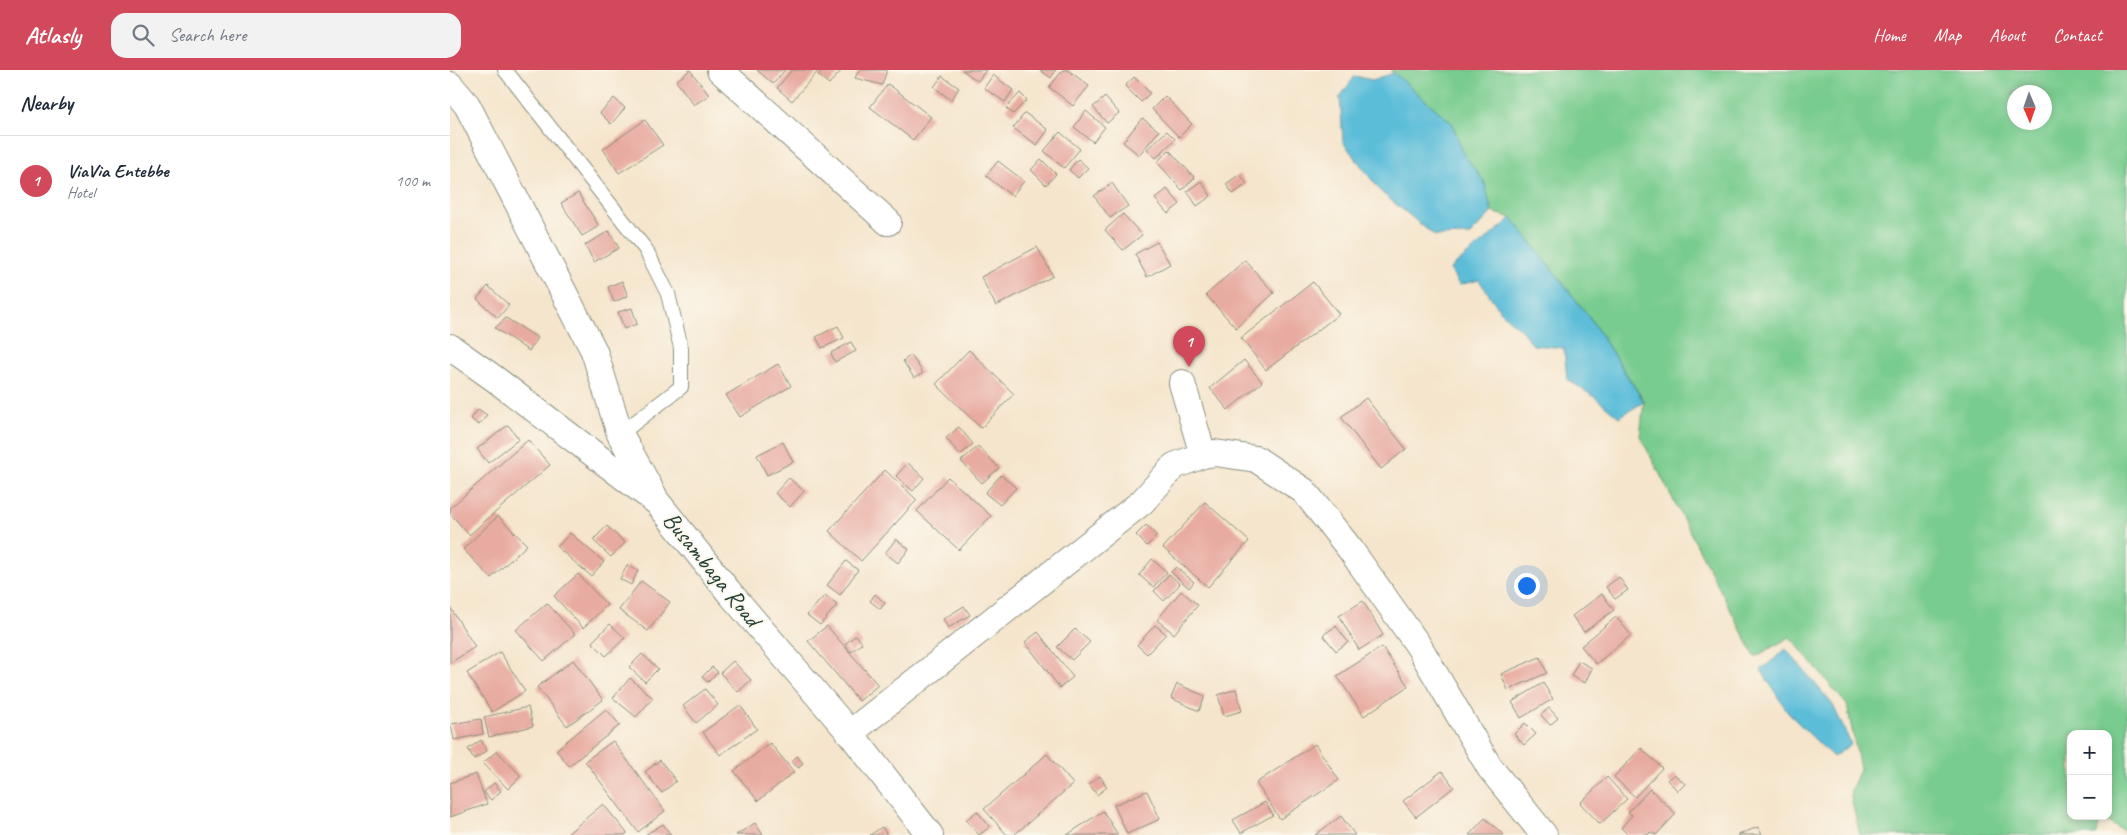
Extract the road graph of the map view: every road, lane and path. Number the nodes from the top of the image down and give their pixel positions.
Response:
1 (505, 70) edge
2 (720, 70) edge
3 (450, 85) edge
4 (888, 222) dead end
5 (450, 347) edge
6 (1182, 383) dead end
7 (620, 434) junction
8 (1203, 455) junction
9 (658, 503) junction
10 (850, 733) junction
11 (930, 835) edge
12 (1544, 835) edge

1 - 7 lane
2 - 4 street
3 - 7 street
5 - 9 street, Busambaga Road
6 - 8 street
7 - 9 street
8 - 10 street
8 - 12 street
9 - 10 street, Busambaga Road
10 - 11 street, Busambaga Road

